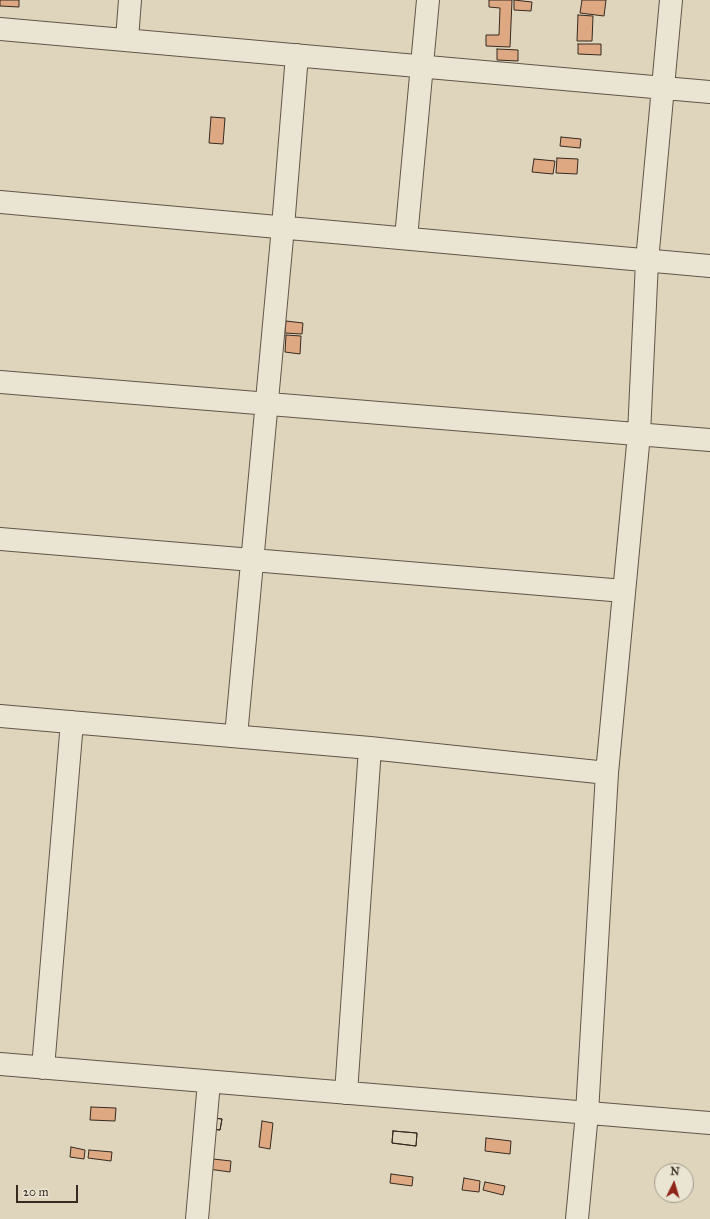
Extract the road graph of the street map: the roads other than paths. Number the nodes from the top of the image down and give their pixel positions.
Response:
1 (130, 0) edge
2 (428, 0) edge
3 (671, 0) edge
4 (0, 29) edge
5 (127, 39) junction
6 (297, 55) junction
7 (422, 65) junction
8 (662, 88) junction
9 (710, 92) edge
10 (0, 202) edge
11 (283, 227) junction
12 (406, 238) junction
13 (647, 261) junction
14 (710, 266) edge
15 (0, 382) edge
16 (266, 404) junction
17 (639, 434) junction
18 (710, 440) edge
19 (0, 538) edge
20 (252, 560) junction
21 (624, 591) junction
22 (0, 716) edge
23 (72, 722) junction
24 (236, 736) junction
25 (370, 748) junction
26 (607, 773) junction
27 (0, 1064) edge
28 (43, 1068) junction
29 (209, 1082) junction
30 (346, 1093) junction
31 (586, 1113) junction
32 (710, 1123) edge
33 (197, 1219) edge
34 (577, 1219) edge

1 - 5 street
2 - 7 street
3 - 8 street
4 - 5 street
5 - 6 street
6 - 7 street
6 - 11 street
7 - 8 street
7 - 12 street
8 - 9 street
8 - 13 street
10 - 11 street
11 - 12 street
11 - 16 street
12 - 13 street
13 - 14 street
13 - 17 street
15 - 16 street
16 - 17 street
16 - 20 street
17 - 18 street
17 - 21 street
19 - 20 street
20 - 21 street
20 - 24 street
21 - 26 street
22 - 23 street
23 - 24 street
23 - 28 street
24 - 25 street
25 - 26 street
25 - 30 street
26 - 31 street
27 - 28 street
28 - 29 street
29 - 30 street
29 - 33 street
30 - 31 street
31 - 32 street
31 - 34 street

